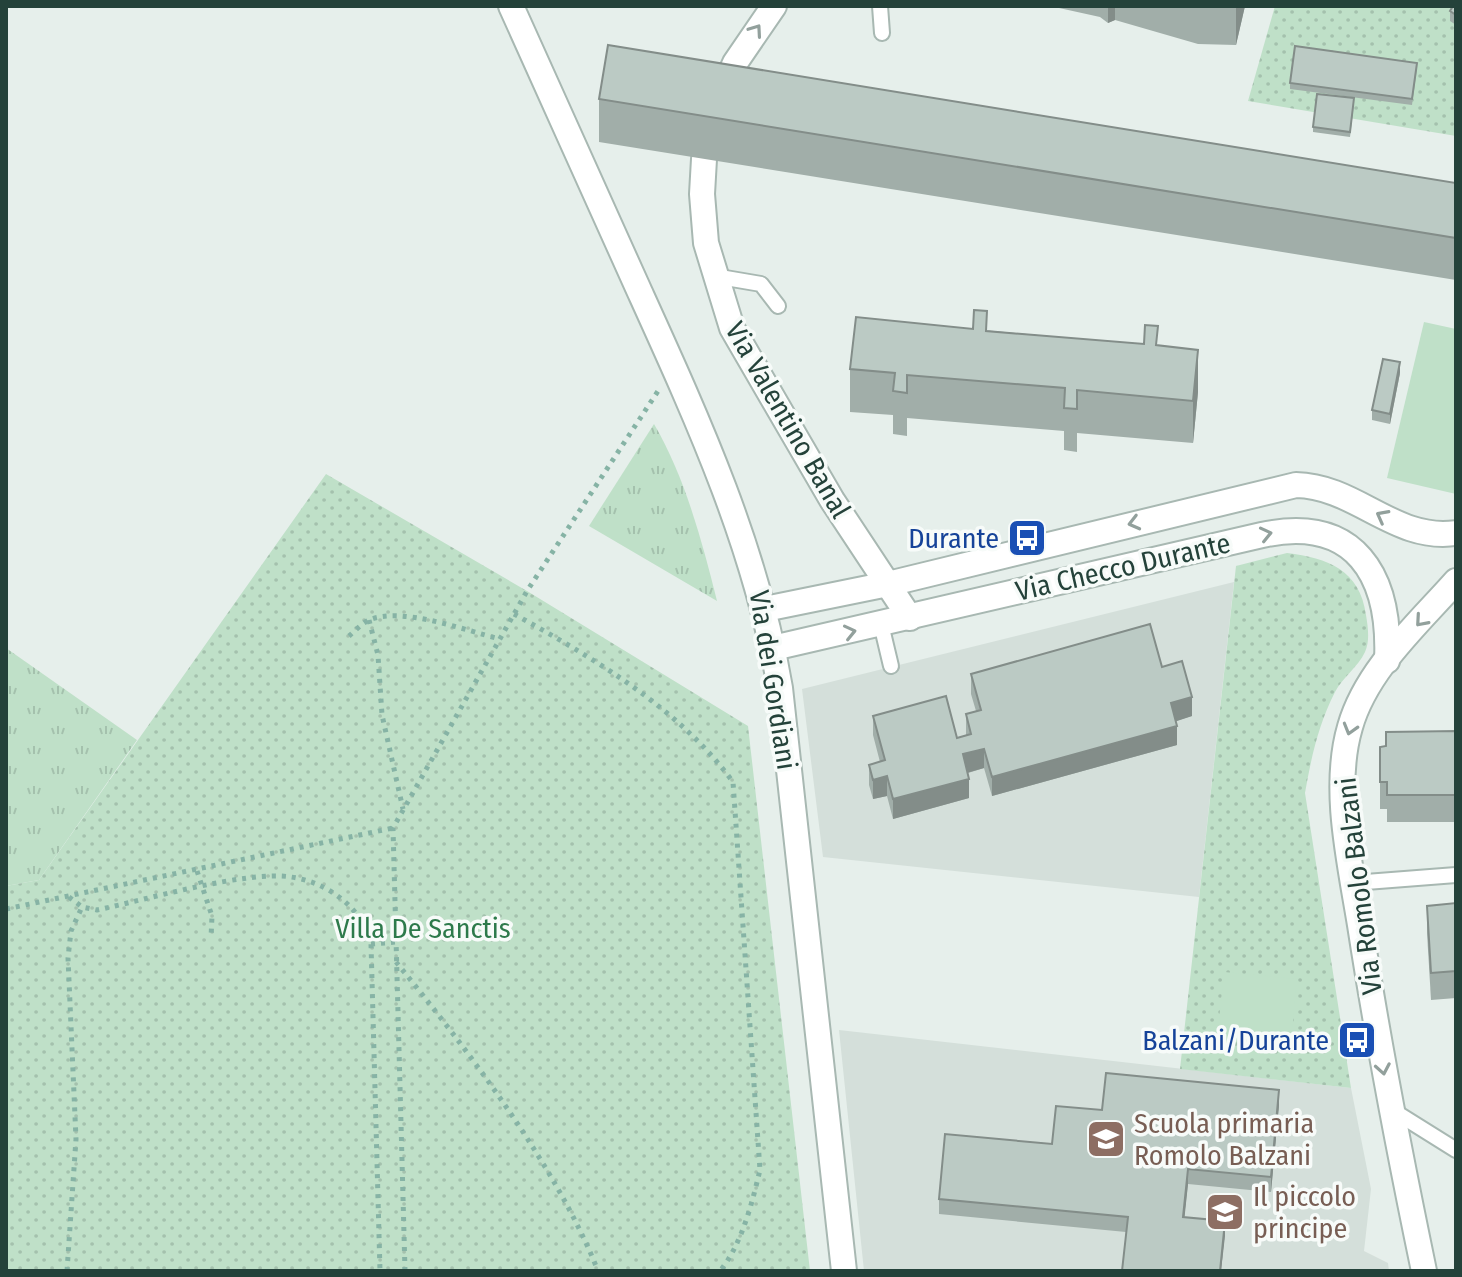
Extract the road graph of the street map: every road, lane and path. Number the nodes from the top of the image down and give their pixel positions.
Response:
1 (511, 6) edge
2 (527, 6) edge
3 (774, 6) edge
4 (880, 6) edge
5 (882, 33) dead end
6 (548, 81) junction
7 (716, 105) edge
8 (704, 159) edge
9 (714, 276) junction
10 (778, 306) dead end
11 (662, 385) dead end
12 (1456, 533) edge
13 (1456, 581) edge
14 (888, 584) junction
15 (765, 609) junction
16 (514, 614) junction
17 (910, 618) junction
18 (369, 620) junction
19 (881, 624) junction
20 (349, 636) dead end
21 (500, 639) junction
22 (773, 648) junction
23 (1387, 661) junction
24 (891, 666) dead end
25 (404, 810) junction
26 (393, 828) junction
27 (197, 871) junction
28 (1456, 875) edge
29 (1353, 883) junction
30 (204, 888) junction
31 (69, 897) junction
32 (82, 907) junction
33 (6, 909) edge
34 (211, 938) dead end
35 (396, 942) junction
36 (371, 944) junction
37 (396, 962) junction
38 (1391, 1109) junction
39 (1456, 1150) edge
40 (67, 1271) edge
41 (380, 1271) edge
42 (405, 1271) edge
43 (598, 1271) edge
44 (720, 1271) edge
45 (844, 1271) edge
46 (1424, 1271) edge

1 - 6 street, Via dei Gordiani
2 - 6 street, Via dei Gordiani
7 -> 3 street
4 - 5 lane
6 - 15 street, Via dei Gordiani
8 - 9 street, Via Valentino Banal
9 - 10 lane
9 - 14 street, Via Valentino Banal
11 - 16 path
12 -> 14 street, Via Checco Durante
13 -> 23 street, Via Romolo Balzani
14 - 15 street, Via Checco Durante
14 - 17 street, Via Valentino Banal
15 - 22 street, Via dei Gordiani
16 - 21 path
16 - 44 path
17 - 19 street, Via Checco Durante
17 -> 23 street, Via Checco Durante
18 - 20 path
18 - 21 path
18 - 25 path
22 -> 19 street, Via Checco Durante
19 - 24 lane
21 - 25 path
22 - 45 street, Via dei Gordiani
23 -> 29 street, Via Romolo Balzani
25 - 26 path
26 - 27 path
26 - 35 path
27 - 30 path
27 - 31 path
28 - 29 lane
29 -> 38 street, Via Romolo Balzani
30 - 32 path
30 - 34 path
30 - 36 path
31 - 32 path
31 - 33 path
32 - 40 path
35 - 36 path
35 - 37 path
36 - 41 path
37 - 42 path
37 - 43 path
38 - 39 lane
38 - 46 street, Via Romolo Balzani

